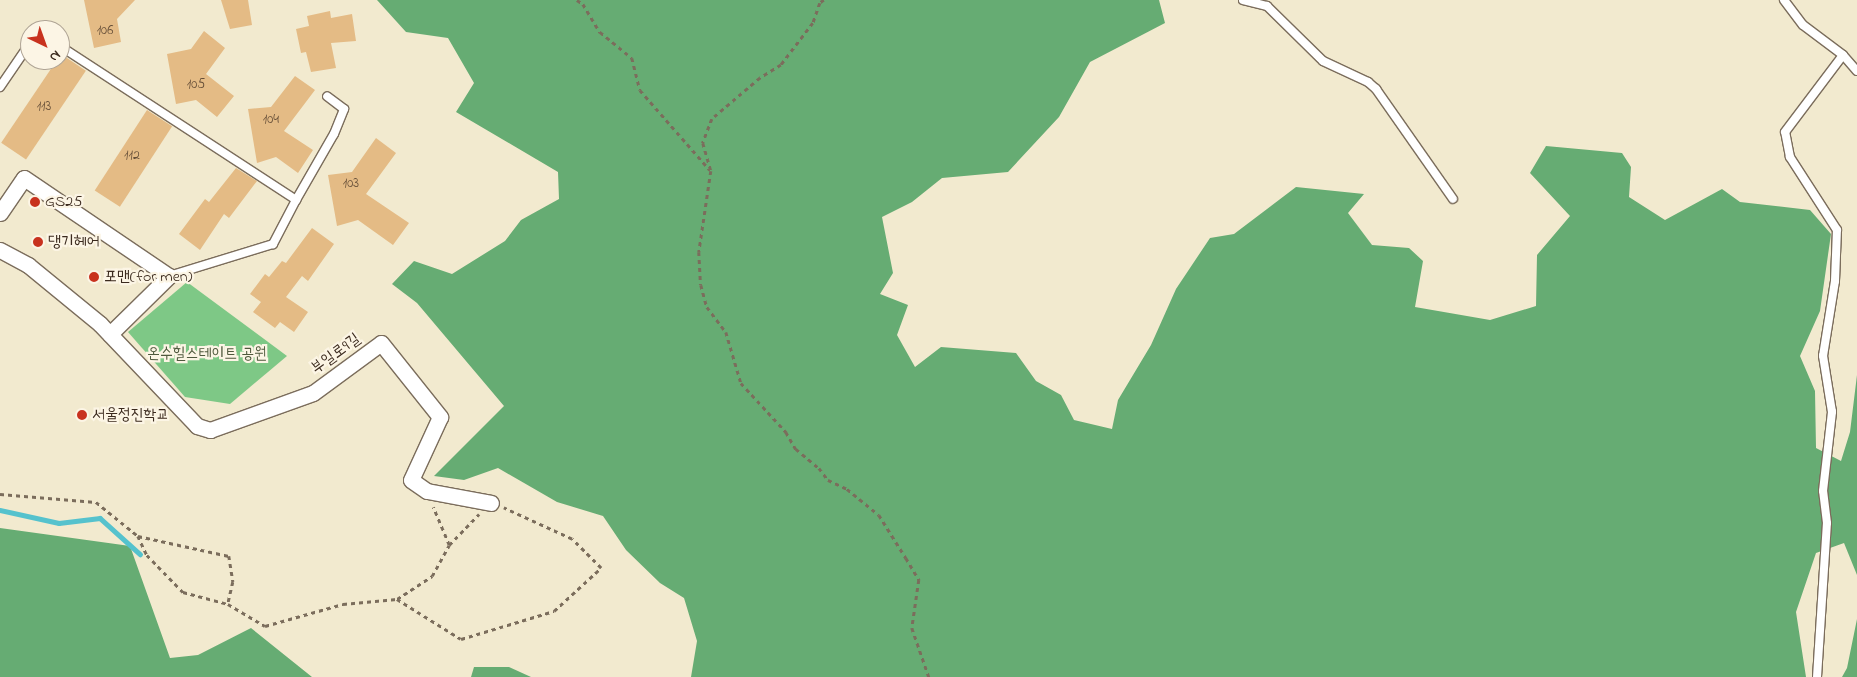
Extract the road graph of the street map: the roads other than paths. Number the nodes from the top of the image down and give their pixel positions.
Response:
1 (1243, 0) edge
2 (1784, 0) edge
3 (70, 53) edge
4 (1843, 56) junction
5 (20, 58) edge
6 (1857, 71) edge
7 (0, 87) edge
8 (327, 96) dead end
9 (1453, 199) dead end
10 (296, 200) junction
11 (0, 213) edge
12 (0, 250) edge
13 (169, 276) junction
14 (110, 334) junction
15 (491, 503) road end
16 (1817, 677) edge

1 - 9 lane
2 - 4 lane
3 - 10 lane
4 - 6 lane
4 - 16 lane
5 - 7 lane
8 - 10 lane
10 - 13 lane
11 - 13 street
12 - 14 street, 부일로9길
13 - 14 street
14 - 15 street, 부일로9길

